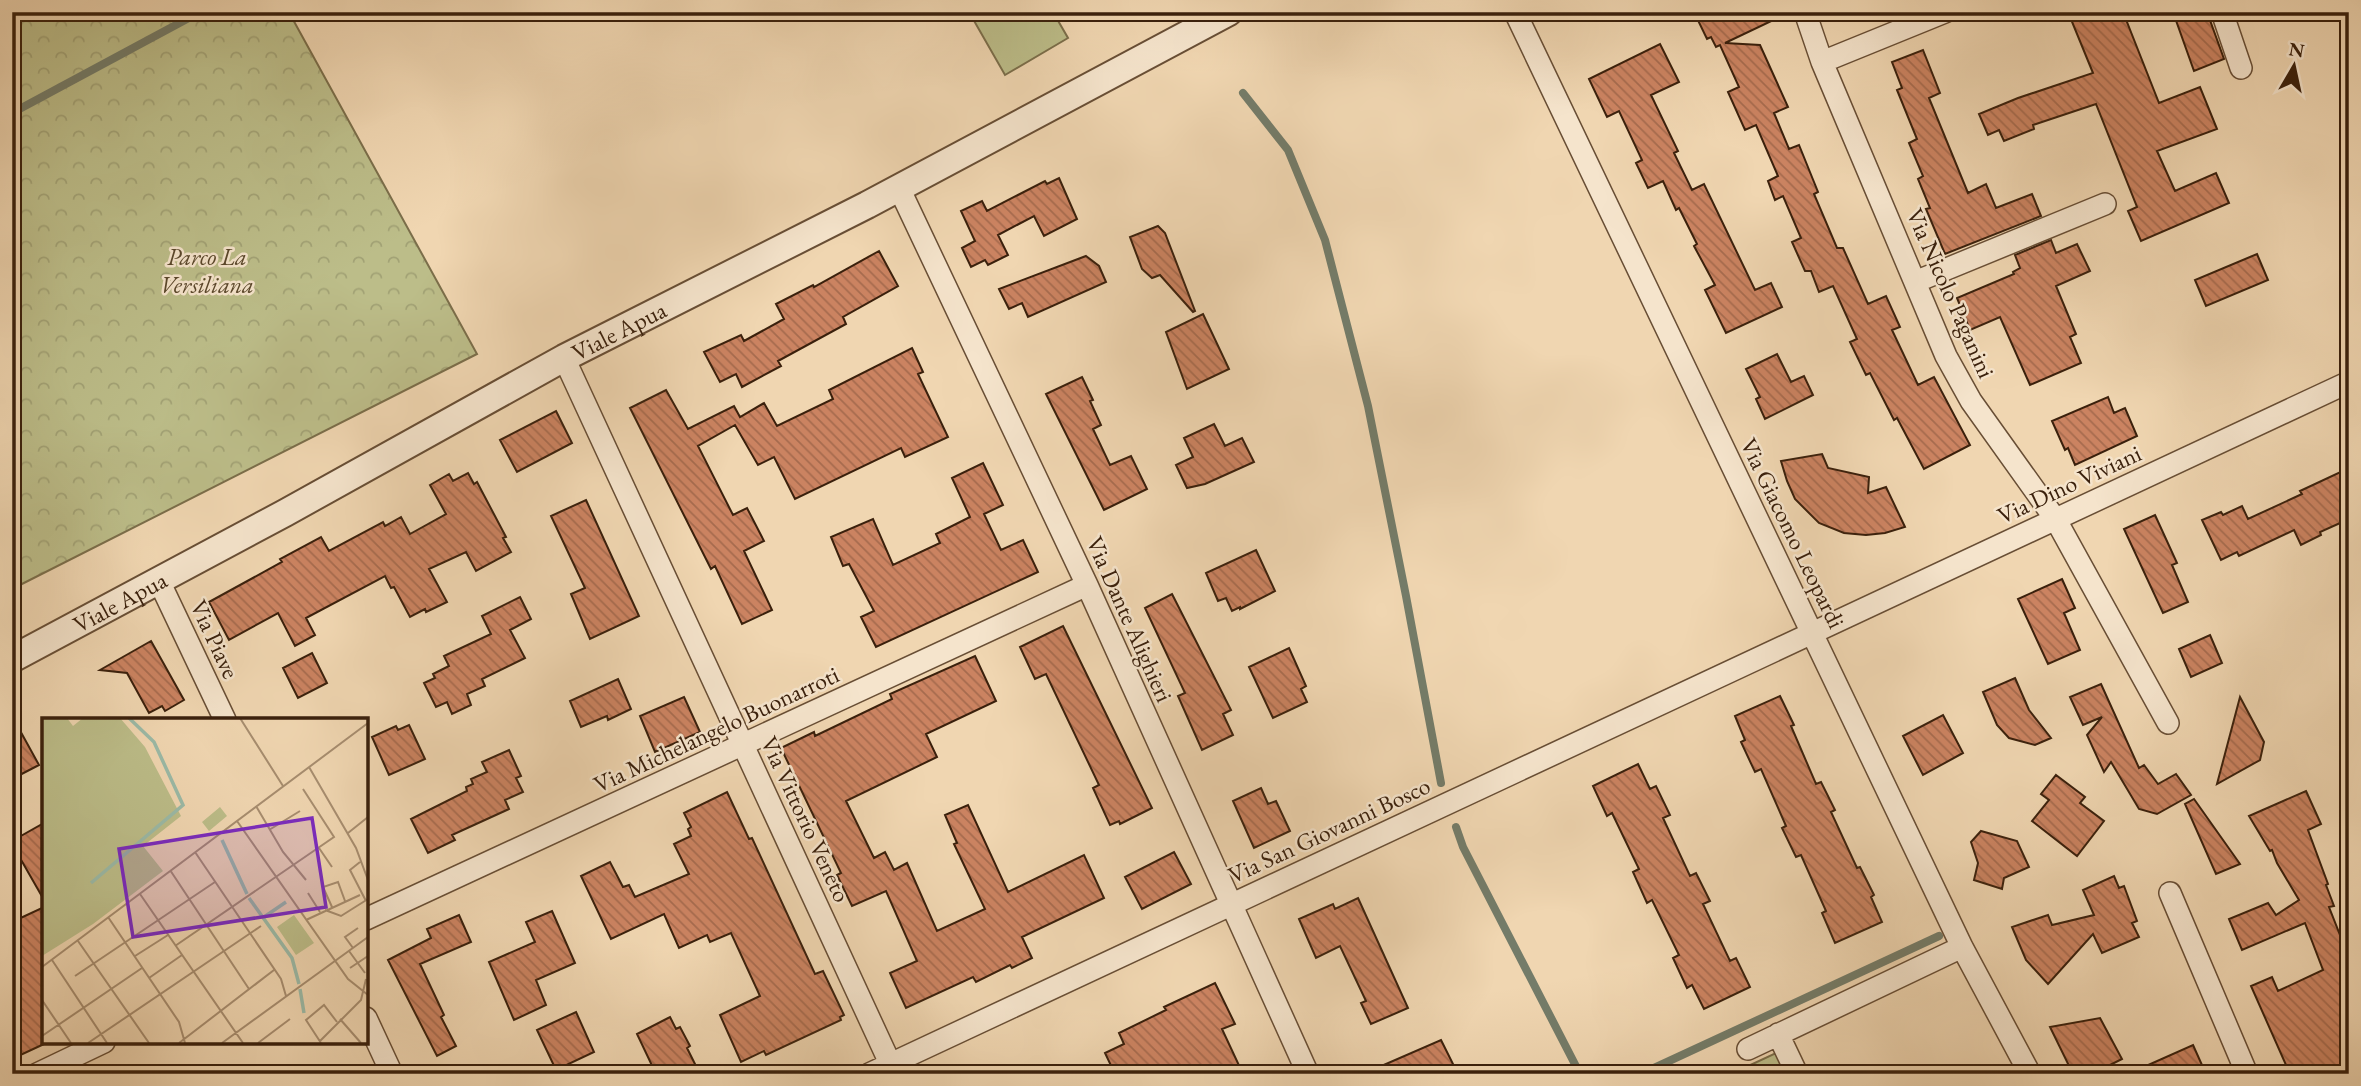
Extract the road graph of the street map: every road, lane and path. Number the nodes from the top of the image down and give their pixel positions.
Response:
1 (1228, 12) edge
2 (1515, 12) edge
3 (1805, 12) edge
4 (1945, 12) edge
5 (2222, 12) edge
6 (1822, 62) junction
7 (2241, 68) dead end
8 (899, 188) junction
9 (2105, 204) dead end
10 (1915, 282) junction
11 (564, 358) junction
12 (2349, 382) edge
13 (2056, 520) junction
14 (159, 581) junction
15 (1087, 585) junction
16 (1811, 633) junction
17 (12, 659) edge
18 (224, 718) edge
19 (2168, 723) dead end
20 (743, 746) junction
21 (2170, 893) dead end
22 (1230, 905) junction
23 (368, 918) edge
24 (1962, 947) junction
25 (368, 1022) edge
26 (1778, 1034) junction
27 (100, 1044) edge
28 (1748, 1049) dead end
29 (892, 1069) edge
30 (37, 1074) edge
31 (392, 1074) edge
32 (869, 1074) edge
33 (1308, 1074) edge
34 (1797, 1074) edge
35 (2030, 1074) edge
36 (2247, 1074) edge

1 - 8 street, Viale Apua
2 - 16 street, Via Giacomo Leopardi
3 - 6 street, Via Nicolo Paganini
4 - 6 street
5 - 7 street
6 - 10 street, Via Nicolo Paganini
8 - 11 street, Viale Apua
8 - 15 street, Via Dante Alighieri
9 - 10 street
10 - 13 street, Via Nicolo Paganini
11 - 14 street, Viale Apua
11 - 20 street, Via Vittorio Veneto
12 - 13 street, Via Dino Viviani
13 - 16 street, Via Dino Viviani
13 - 19 street, Via Nicolo Paganini
14 - 17 street, Viale Apua
14 - 18 street, Via Piave
15 - 20 street, Via Michelangelo Buonarroti
15 - 22 street, Via Dante Alighieri
16 - 22 street, Via San Giovanni Bosco
16 - 24 street, Via Giacomo Leopardi
20 - 23 street, Via Michelangelo Buonarroti
20 - 29 street, Via Vittorio Veneto
21 - 36 street
22 - 29 street, Via San Giovanni Bosco
22 - 33 street, Via Dante Alighieri
24 - 26 street
24 - 35 street, Via Giacomo Leopardi
25 - 31 street
26 - 28 street
26 - 34 street
27 - 30 street
29 - 32 street, Via San Giovanni Bosco

